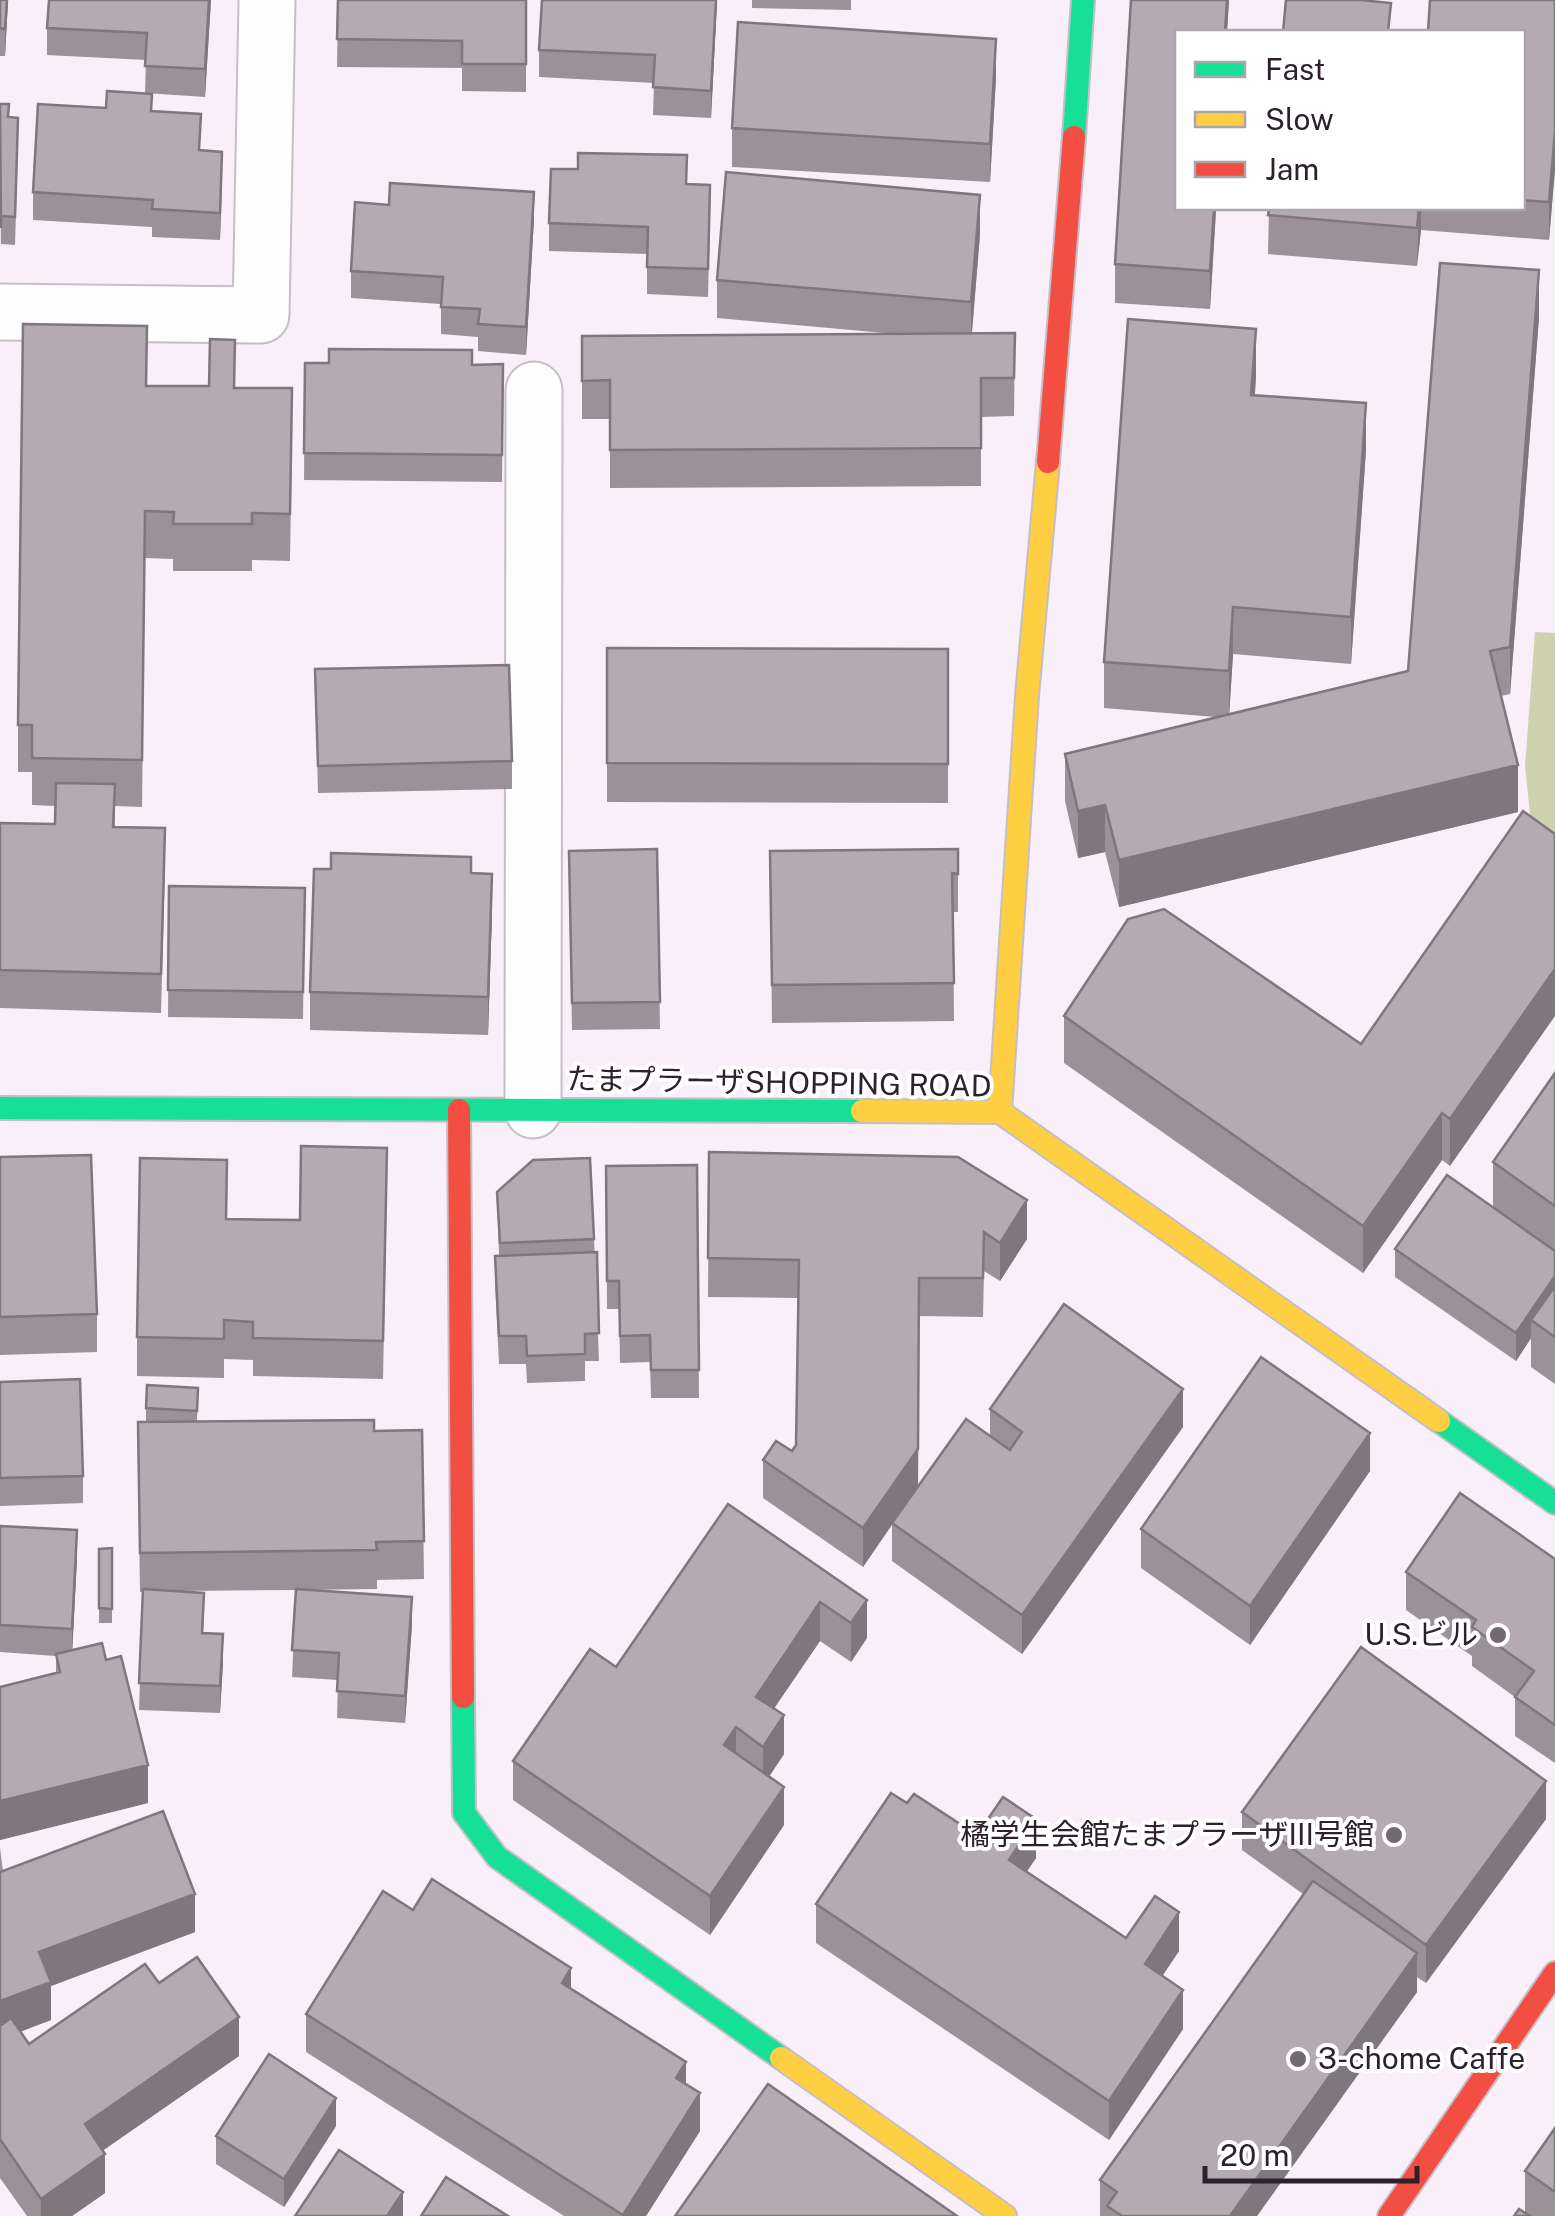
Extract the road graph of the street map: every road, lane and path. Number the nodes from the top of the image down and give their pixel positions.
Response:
1 (268, 0) edge
2 (1082, 0) edge
3 (0, 312) edge
4 (534, 390) dead end
5 (0, 1108) edge
6 (459, 1110) junction
7 (533, 1110) junction
8 (1000, 1112) junction
9 (1555, 1504) edge
10 (1555, 1973) edge
11 (1005, 2216) edge
12 (1389, 2216) edge

1 - 3 street
2 - 8 street
4 - 7 street
5 - 6 street, たまプラーザSHOPPING ROAD
6 - 7 street, たまプラーザSHOPPING ROAD
6 - 11 street
7 - 8 street, たまプラーザSHOPPING ROAD
8 - 9 street, たまプラーザSHOPPING ROAD
10 - 12 street

